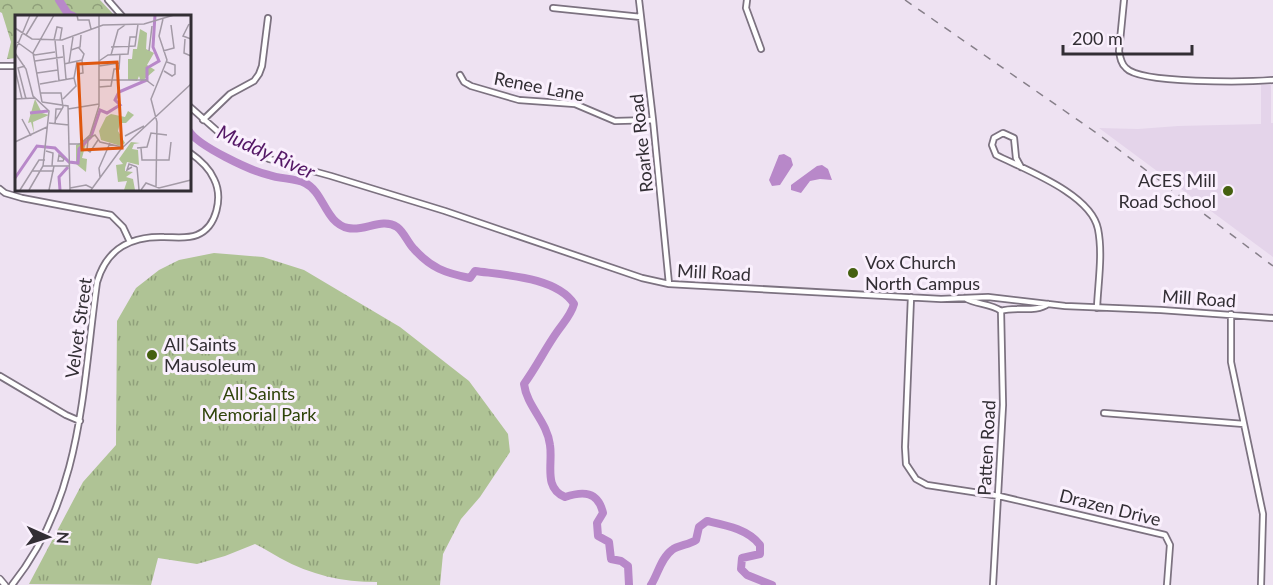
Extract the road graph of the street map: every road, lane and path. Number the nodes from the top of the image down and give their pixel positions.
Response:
1 (108, 0) edge
2 (639, 0) edge
3 (747, 0) edge
4 (1124, 0) edge
5 (553, 8) dead end
6 (121, 15) edge
7 (641, 17) junction
8 (268, 18) dead end
9 (761, 49) dead end
10 (460, 75) dead end
11 (1273, 80) edge
12 (190, 107) edge
13 (203, 120) junction
14 (654, 120) junction
15 (190, 153) edge
16 (1021, 167) junction
17 (0, 189) edge
18 (130, 242) junction
19 (669, 284) junction
20 (911, 297) junction
21 (964, 298) junction
22 (1048, 304) junction
23 (1097, 308) junction
24 (1001, 311) junction
25 (1231, 314) junction
26 (1273, 318) edge
27 (0, 376) edge
28 (1104, 412) dead end
29 (80, 421) junction
30 (1244, 424) junction
31 (999, 496) junction
32 (0, 579) edge
33 (5, 585) edge
34 (12, 585) edge
35 (993, 585) edge
36 (1167, 585) edge
37 (1261, 585) edge

1 - 6 street
2 - 7 street, Roarke Road
3 - 9 street
4 - 11 street
5 - 7 street
7 - 14 street, Roarke Road
8 - 13 street
10 - 14 street, Renee Lane
12 - 13 street, Mill Road
13 - 19 street, Mill Road
14 - 19 street, Roarke Road
15 - 18 street, Velvet Street
16 - 16 street
16 - 23 street
17 - 18 street
18 - 29 street, Velvet Street
19 - 20 street, Mill Road
20 - 21 street, Mill Road
20 - 31 street
21 - 22 street, Mill Road
21 - 24 street
22 - 23 street, Mill Road
22 - 24 street
23 - 25 street, Mill Road
24 - 31 street, Patten Road
25 - 26 street, Mill Road
25 - 30 street
27 - 29 street
28 - 30 street
29 - 34 street, Velvet Street
30 - 37 street
31 - 35 street, Patten Road
31 - 36 street, Drazen Drive
32 - 33 main road

